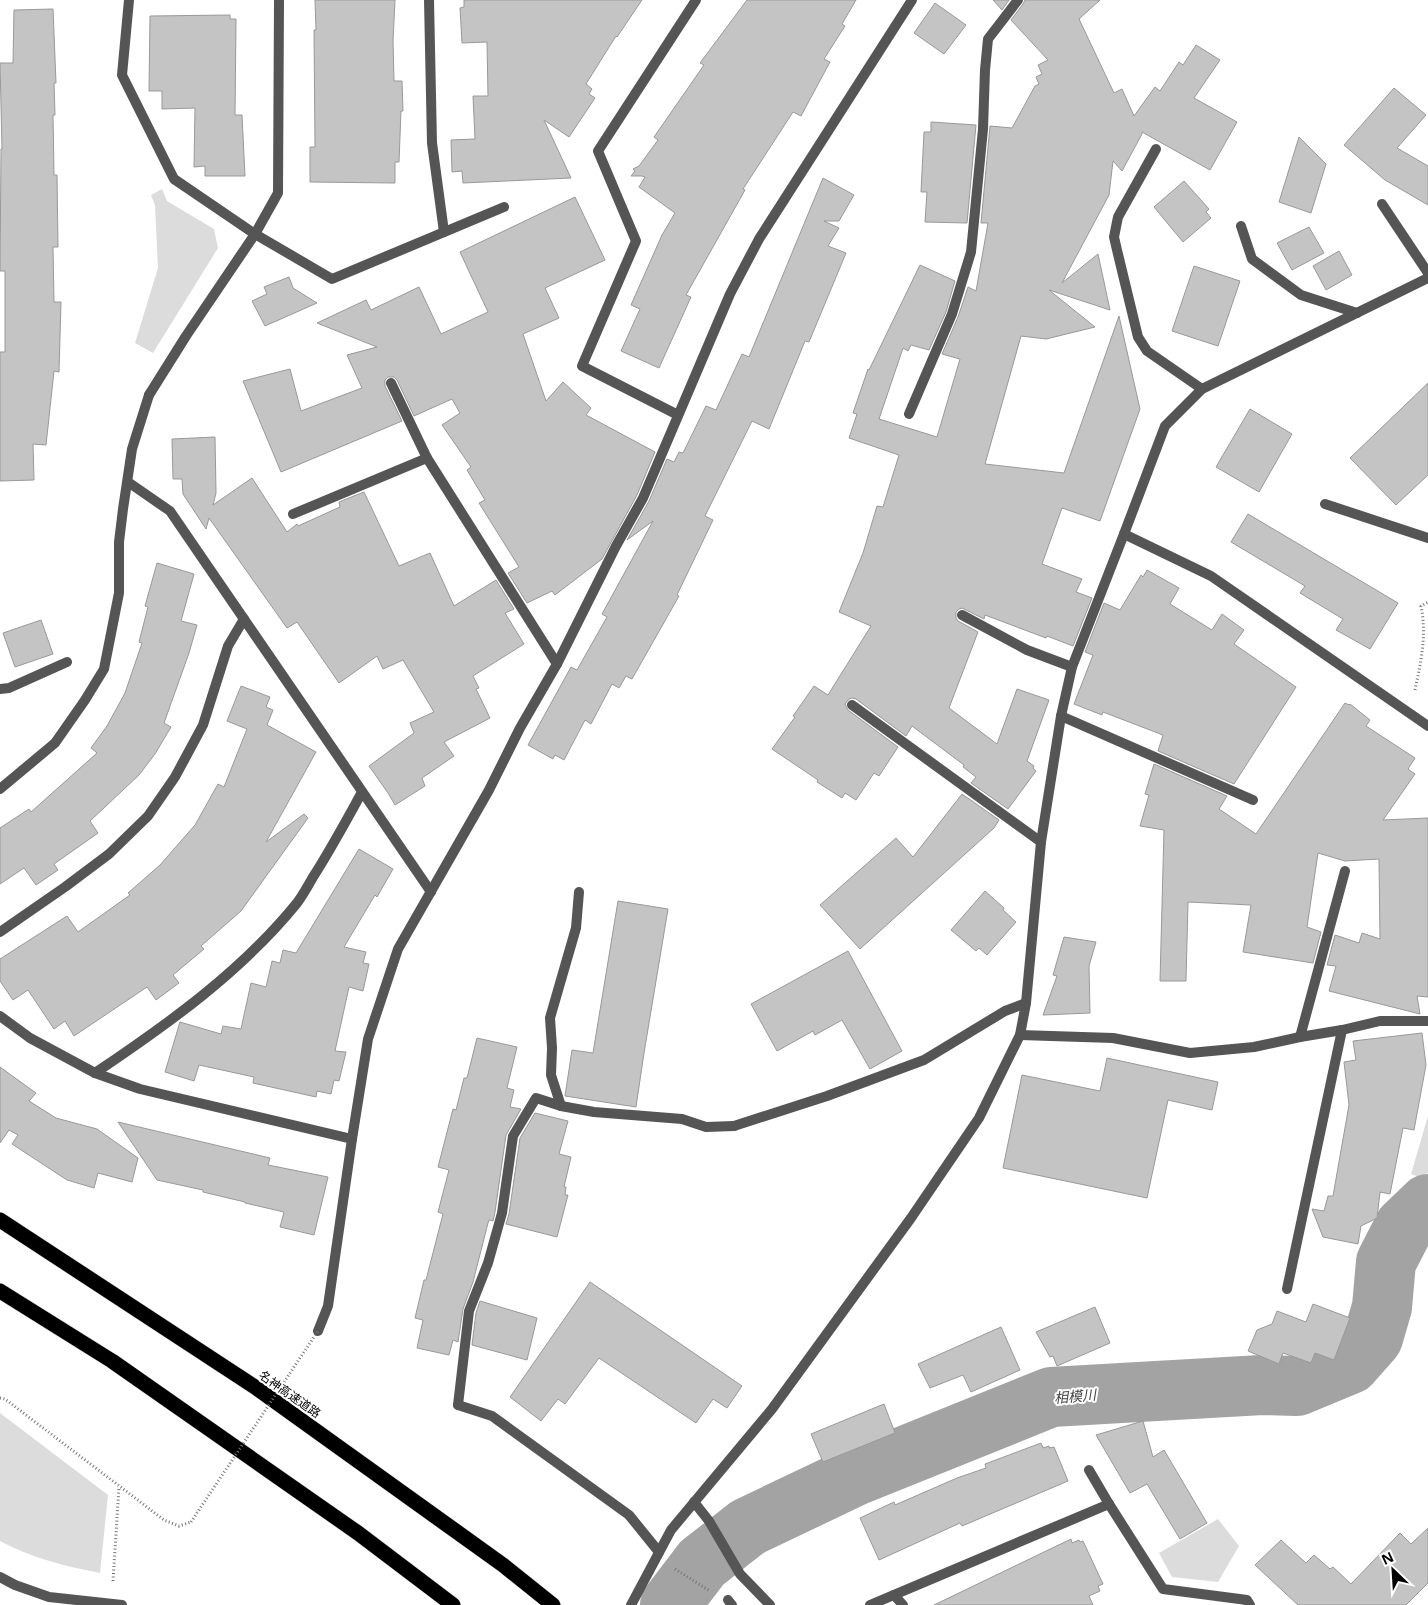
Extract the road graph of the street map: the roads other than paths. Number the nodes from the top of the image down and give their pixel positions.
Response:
1 (129, 0) edge
2 (279, 0) edge
3 (428, 0) edge
4 (696, 0) edge
5 (912, 0) edge
6 (1018, 0) edge
7 (1156, 149) dead end
8 (1382, 204) dead end
9 (504, 206) dead end
10 (1241, 226) dead end
11 (444, 232) junction
12 (255, 234) junction
13 (1428, 273) edge
14 (1428, 278) edge
15 (1357, 313) junction
16 (391, 383) dead end
17 (1202, 389) junction
18 (909, 414) dead end
19 (678, 415) junction
20 (427, 458) junction
21 (128, 482) junction
22 (1325, 504) dead end
23 (293, 514) dead end
24 (1124, 534) junction
25 (1428, 538) edge
26 (962, 615) dead end
27 (244, 619) junction
28 (67, 662) dead end
29 (557, 664) junction
30 (1072, 667) junction
31 (0, 689) edge
32 (852, 705) dead end
33 (1061, 716) junction
34 (1427, 726) edge
35 (0, 789) edge
36 (362, 792) junction
37 (1253, 800) dead end
38 (1041, 842) junction
39 (1345, 870) dead end
40 (431, 892) junction
41 (579, 892) dead end
42 (0, 932) edge
43 (1026, 1003) junction
44 (0, 1016) edge
45 (1428, 1021) edge
46 (1342, 1030) junction
47 (1020, 1036) junction
48 (1300, 1037) junction
49 (95, 1073) junction
50 (562, 1106) junction
51 (352, 1139) junction
52 (0, 1220) edge
53 (1286, 1289) dead end
54 (0, 1291) edge
55 (318, 1331) road end
56 (1090, 1470) dead end
57 (694, 1502) junction
58 (1109, 1504) junction
59 (659, 1552) junction
60 (0, 1578) edge
61 (894, 1595) junction
62 (122, 1605) edge
63 (453, 1605) edge
64 (553, 1605) edge
65 (631, 1605) edge
66 (770, 1605) edge
67 (870, 1605) edge
68 (903, 1605) edge
69 (1250, 1605) edge

1 - 12 street
2 - 12 street
3 - 11 street
4 - 19 street
5 - 19 street
6 - 18 street
7 - 17 street
8 - 13 street
9 - 11 street
10 - 15 street
11 - 12 street
12 - 21 street
14 - 15 street
15 - 17 street
16 - 20 street
17 - 24 street
19 - 29 street
20 - 23 street
20 - 29 street
21 - 27 street
21 - 35 street
22 - 25 street
24 - 30 street
24 - 34 street
26 - 30 street
27 - 36 street
27 - 42 street
28 - 31 street
29 - 40 street
30 - 33 street
32 - 38 street
33 - 37 street
33 - 38 street
36 - 40 street
36 - 49 street
38 - 43 street
39 - 48 street
40 - 51 street
41 - 50 street
43 - 47 street
43 - 50 street
44 - 49 street
45 - 46 street
46 - 48 street
46 - 53 street
47 - 48 street
47 - 57 street
49 - 51 street
50 - 59 street
51 - 55 street
52 - 64 highway, 名神高速道路
54 - 63 highway
56 - 58 street
57 - 59 street
57 - 66 street
58 - 61 street
58 - 69 street
59 - 65 street
60 - 62 street
61 - 67 street
61 - 68 street

